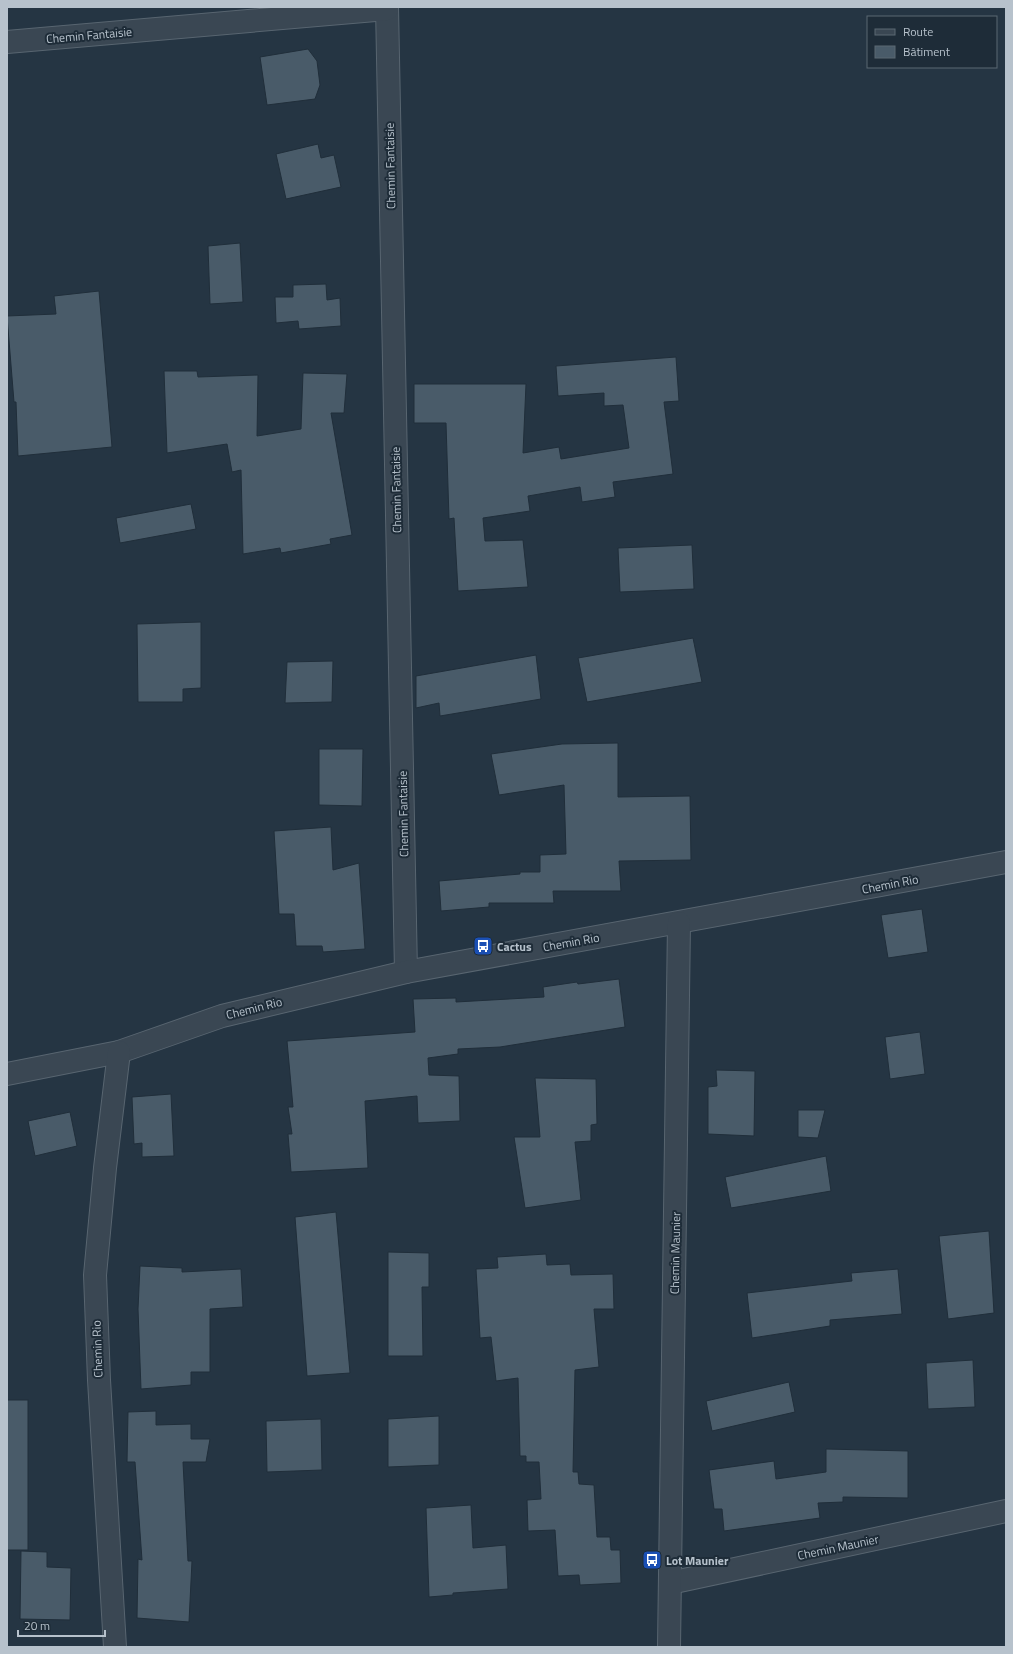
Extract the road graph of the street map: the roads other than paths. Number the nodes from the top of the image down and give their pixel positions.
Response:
1 (387, 8) edge
2 (7, 42) edge
3 (1006, 862) edge
4 (679, 923) junction
5 (406, 972) junction
6 (119, 1052) junction
7 (7, 1074) edge
8 (1006, 1511) edge
9 (670, 1583) junction
10 (115, 1647) edge
11 (669, 1647) edge

1 - 2 street, Chemin Fantaisie
1 - 5 street, Chemin Fantaisie
3 - 4 street, Chemin Rio
4 - 5 street, Chemin Rio
4 - 9 street, Chemin Maunier
5 - 6 street, Chemin Rio
6 - 7 street, Chemin Rio
6 - 10 street, Chemin Rio
8 - 9 street, Chemin Maunier
9 - 11 street, Chemin Maunier

